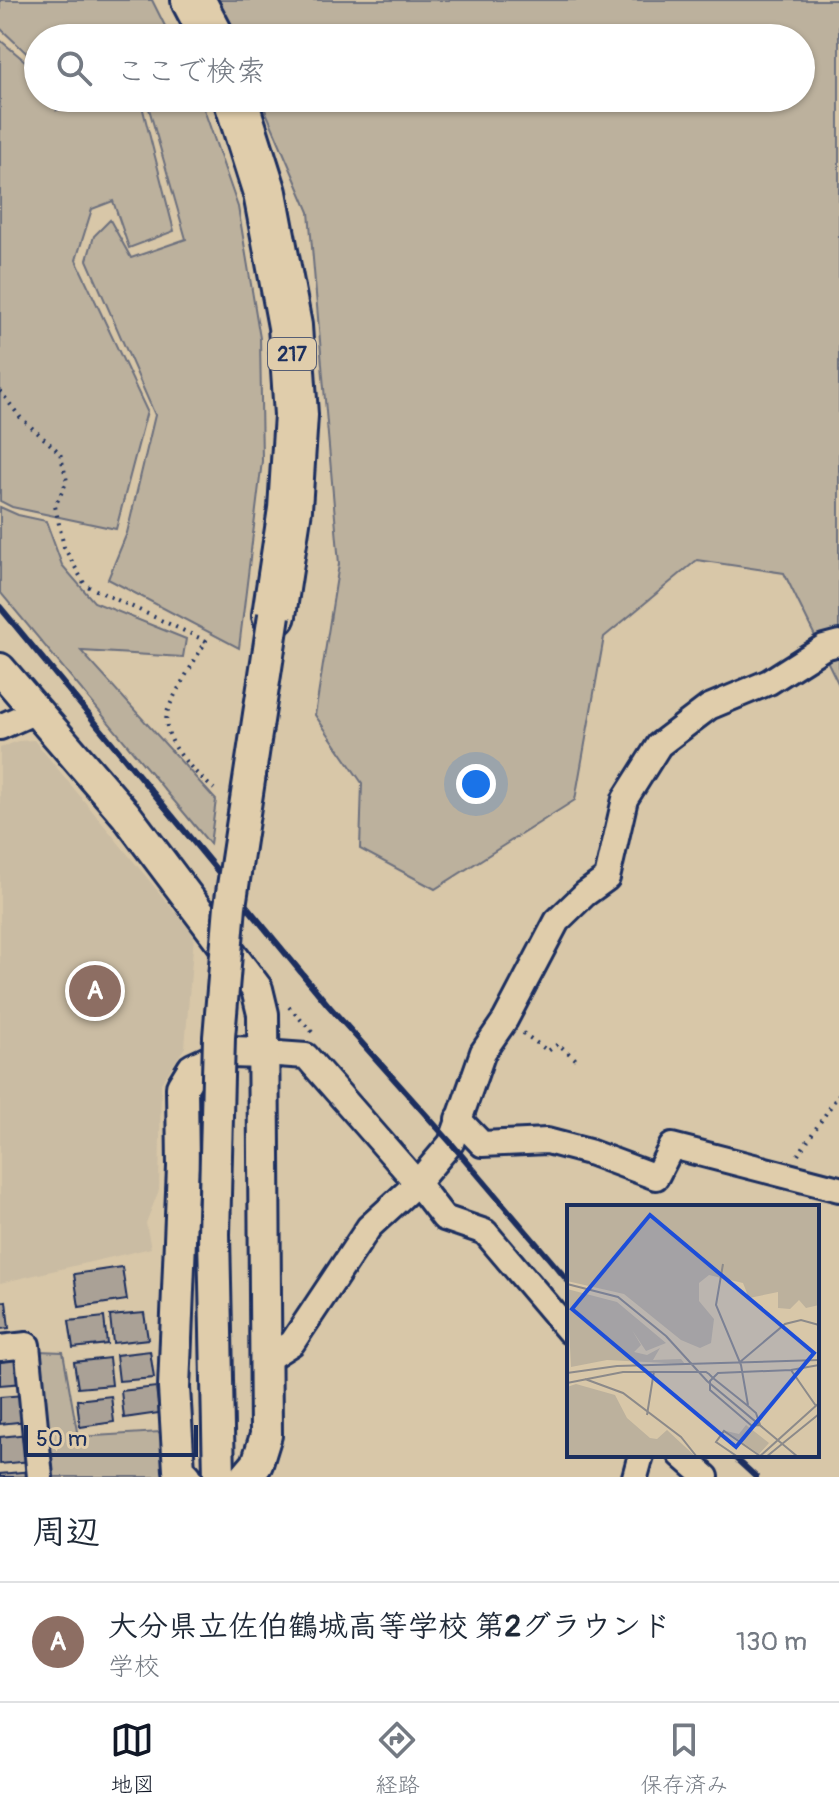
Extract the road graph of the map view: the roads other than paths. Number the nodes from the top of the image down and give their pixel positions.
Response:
1 (193, 0) edge
2 (206, 24) edge
3 (239, 112) edge
4 (274, 615) joint
5 (839, 643) edge
6 (0, 669) edge
7 (36, 711) junction
8 (0, 727) edge
9 (264, 1053) junction
10 (458, 1119) junction
11 (417, 1183) junction
12 (839, 1189) edge
13 (567, 1329) edge
14 (0, 1348) edge
15 (265, 1360) junction
16 (640, 1457) edge
17 (683, 1457) edge
18 (40, 1477) edge
19 (186, 1477) edge
20 (219, 1477) edge
21 (246, 1477) edge
22 (635, 1477) edge
23 (706, 1477) edge

1 - 2 highway
3 - 4 highway, 217
4 - 20 street, bridge
5 - 10 street
6 - 7 street
7 - 8 street
7 - 9 street
9 - 11 street
9 - 15 street
9 - 19 street
10 - 11 street
10 - 12 street
11 - 13 street
11 - 15 street
14 - 18 street
15 - 21 street
16 - 22 street
17 - 23 street

